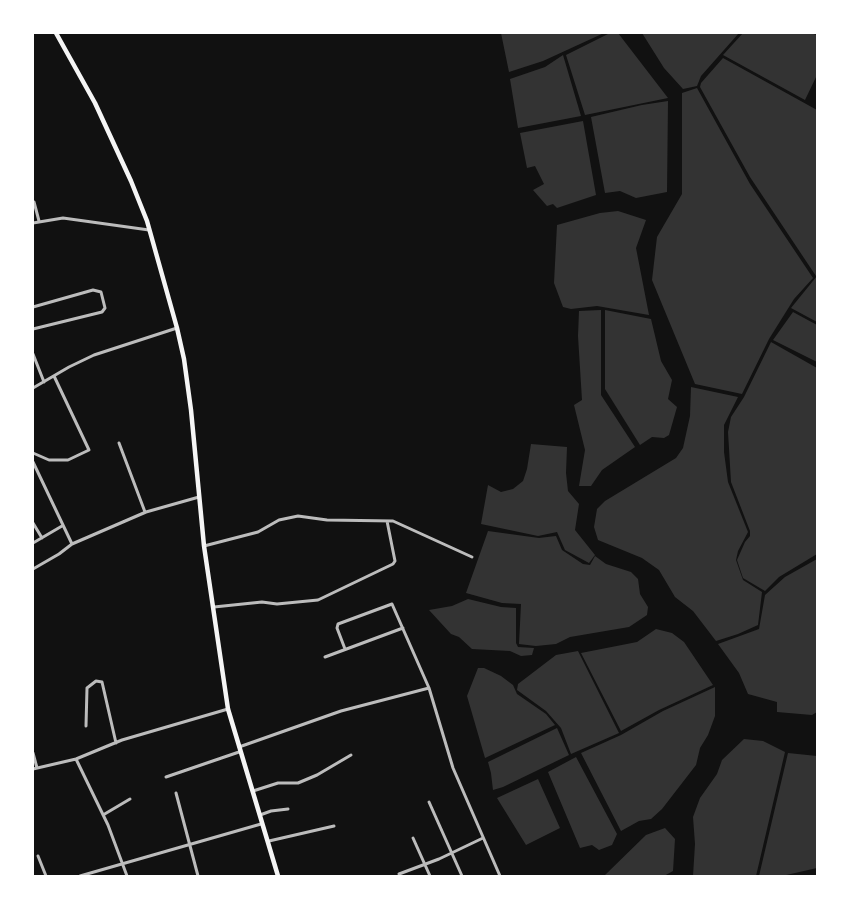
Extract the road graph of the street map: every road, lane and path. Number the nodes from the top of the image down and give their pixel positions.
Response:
1 (56, 33) edge
2 (34, 202) edge
3 (39, 221) junction
4 (33, 223) edge
5 (150, 230) junction
6 (33, 307) edge
7 (177, 328) junction
8 (33, 329) edge
9 (33, 354) edge
10 (54, 376) junction
11 (44, 382) junction
12 (33, 388) edge
13 (119, 442) dead end
14 (33, 453) edge
15 (33, 462) edge
16 (199, 497) junction
17 (145, 512) junction
18 (387, 521) junction
19 (33, 523) edge
20 (63, 525) junction
21 (42, 538) junction
22 (33, 543) edge
23 (72, 544) junction
24 (204, 546) junction
25 (472, 557) dead end
26 (33, 569) edge
27 (212, 607) junction
28 (403, 628) junction
29 (345, 649) junction
30 (325, 657) dead end
31 (429, 688) junction
32 (228, 709) junction
33 (86, 726) dead end
34 (116, 743) junction
35 (239, 749) junction
36 (33, 753) edge
37 (351, 755) dead end
38 (76, 759) junction
39 (35, 768) edge
40 (166, 777) dead end
41 (251, 792) junction
42 (176, 793) dead end
43 (130, 799) dead end
44 (429, 802) dead end
45 (288, 809) dead end
46 (259, 815) junction
47 (103, 816) junction
48 (261, 824) junction
49 (334, 826) dead end
50 (412, 838) dead end
51 (483, 838) junction
52 (267, 842) junction
53 (190, 846) junction
54 (452, 853) junction
55 (38, 856) dead end
56 (123, 863) junction
57 (424, 865) junction
58 (399, 874) dead end
59 (46, 876) edge
60 (80, 876) edge
61 (127, 876) edge
62 (198, 876) edge
63 (278, 876) edge
64 (430, 876) edge
65 (462, 876) edge
66 (501, 876) edge

1 - 5 highway
2 - 3 street
3 - 4 street
3 - 5 street
5 - 7 highway
6 - 8 street
7 - 10 street
7 - 16 highway
9 - 11 street
10 - 11 street
10 - 14 street
11 - 12 street
13 - 17 street
15 - 20 street
16 - 17 street
16 - 24 highway
17 - 23 street
18 - 24 street
18 - 25 street
18 - 27 street
19 - 21 street
20 - 21 street
20 - 23 street
21 - 22 street
23 - 26 street
24 - 27 highway
27 - 32 highway
28 - 29 street
28 - 29 street
28 - 31 street
29 - 30 street
31 - 35 street
31 - 51 street
32 - 34 street
32 - 35 highway
33 - 34 street
34 - 38 street
35 - 40 street
35 - 41 highway
36 - 39 street
37 - 41 street
38 - 39 street
38 - 47 street
41 - 46 highway
42 - 53 street
43 - 47 street
44 - 54 street
45 - 46 street
46 - 48 highway
47 - 56 street
48 - 52 highway
48 - 53 street
49 - 52 street
50 - 57 street
51 - 54 street
51 - 66 street
52 - 63 highway
53 - 56 street
53 - 62 street
54 - 57 street
54 - 65 street
55 - 59 street
56 - 60 street
56 - 61 street
57 - 58 street
57 - 64 street

